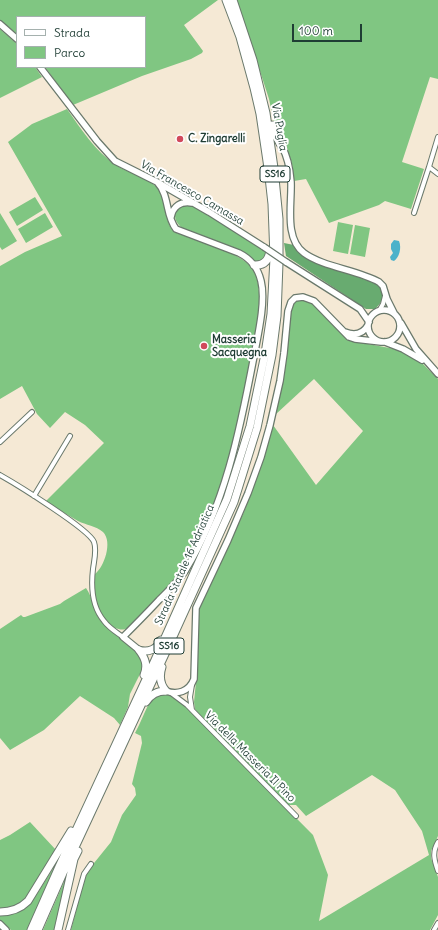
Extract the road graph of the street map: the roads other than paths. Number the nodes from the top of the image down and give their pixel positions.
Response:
1 (226, 0) edge
2 (233, 0) edge
3 (0, 24) edge
4 (16, 38) edge
5 (41, 68) edge
6 (260, 86) junction
7 (438, 137) edge
8 (282, 147) joint
9 (429, 167) junction
10 (438, 174) edge
11 (157, 182) junction
12 (177, 194) junction
13 (196, 204) junction
14 (272, 204) junction
15 (171, 210) junction
16 (414, 213) dead end
17 (280, 261) junction
18 (254, 265) junction
19 (385, 294) junction
20 (360, 309) junction
21 (377, 312) junction
22 (394, 313) junction
23 (400, 321) junction
24 (368, 324) junction
25 (343, 331) junction
26 (383, 342) junction
27 (428, 364) junction
28 (438, 374) edge
29 (32, 412) dead end
30 (70, 436) dead end
31 (0, 442) edge
32 (0, 475) edge
33 (34, 496) junction
34 (178, 609) junction
35 (123, 637) junction
36 (171, 641) junction
37 (139, 650) junction
38 (192, 683) junction
39 (169, 692) junction
40 (134, 704) junction
41 (192, 710) junction
42 (127, 735) junction
43 (86, 816) junction
44 (296, 816) dead end
45 (438, 842) edge
46 (91, 864) dead end
47 (438, 871) edge
48 (0, 912) edge
49 (438, 923) edge
50 (0, 924) edge
51 (35, 928) edge
52 (6, 930) edge
53 (58, 930) edge
54 (68, 930) edge
55 (434, 930) edge

1 - 14 highway, Via Puglia / SS16
2 - 6 highway, Via Puglia / SS16
3 - 4 street
5 - 11 street, Via Francesco Camassa
6 - 8 highway
6 - 17 highway, Via Puglia / SS16
7 - 9 street
8 - 19 street
9 - 10 street
9 - 16 street
11 - 12 street, Via Francesco Camassa
11 - 15 street
12 - 13 street, Via Francesco Camassa
12 - 15 street
13 - 15 street
13 - 17 street, Via Francesco Camassa, bridge
14 - 17 highway, Via Puglia / SS16
14 - 18 highway
15 - 18 street
17 - 20 street, Via Francesco Camassa
17 - 34 highway, Strada Statale 16 Adriatica / SS16
17 - 36 highway, Strada Statale 16 Adriatica / SS16
18 - 35 street
19 - 21 street
19 - 22 street
20 - 21 street, Via Francesco Camassa
20 - 24 street, Via Francesco Camassa
21 - 22 street, Via Francesco Camassa
21 - 24 street
22 - 23 street, Via Francesco Camassa
23 - 26 street
23 - 27 street, Via Francesco Camassa
24 - 25 street
24 - 26 street, Via Francesco Camassa
25 - 26 street
25 - 38 street
26 - 27 street, Via Francesco Camassa
27 - 28 street, Via Francesco Camassa
29 - 31 street
30 - 33 street
32 - 33 street
33 - 35 street
34 - 37 highway
34 - 40 highway, Strada Statale 16 Adriatica / SS16
35 - 37 street
36 - 39 highway
36 - 42 highway, Strada Statale 16 Adriatica / SS16
37 - 40 highway
38 - 39 street
38 - 41 street, Via della Masseria Il Pino
39 - 41 street, Via della Masseria Il Pino
39 - 42 highway
40 - 43 highway, Strada Statale 16 Adriatica / SS16
41 - 44 street, Via della Masseria Il Pino
42 - 43 highway, Strada Statale 16 Adriatica / SS16
43 - 48 highway
43 - 51 highway, Strada Statale 16 Adriatica / SS16
43 - 53 highway
45 - 47 street
46 - 54 street
49 - 55 street
50 - 52 street

